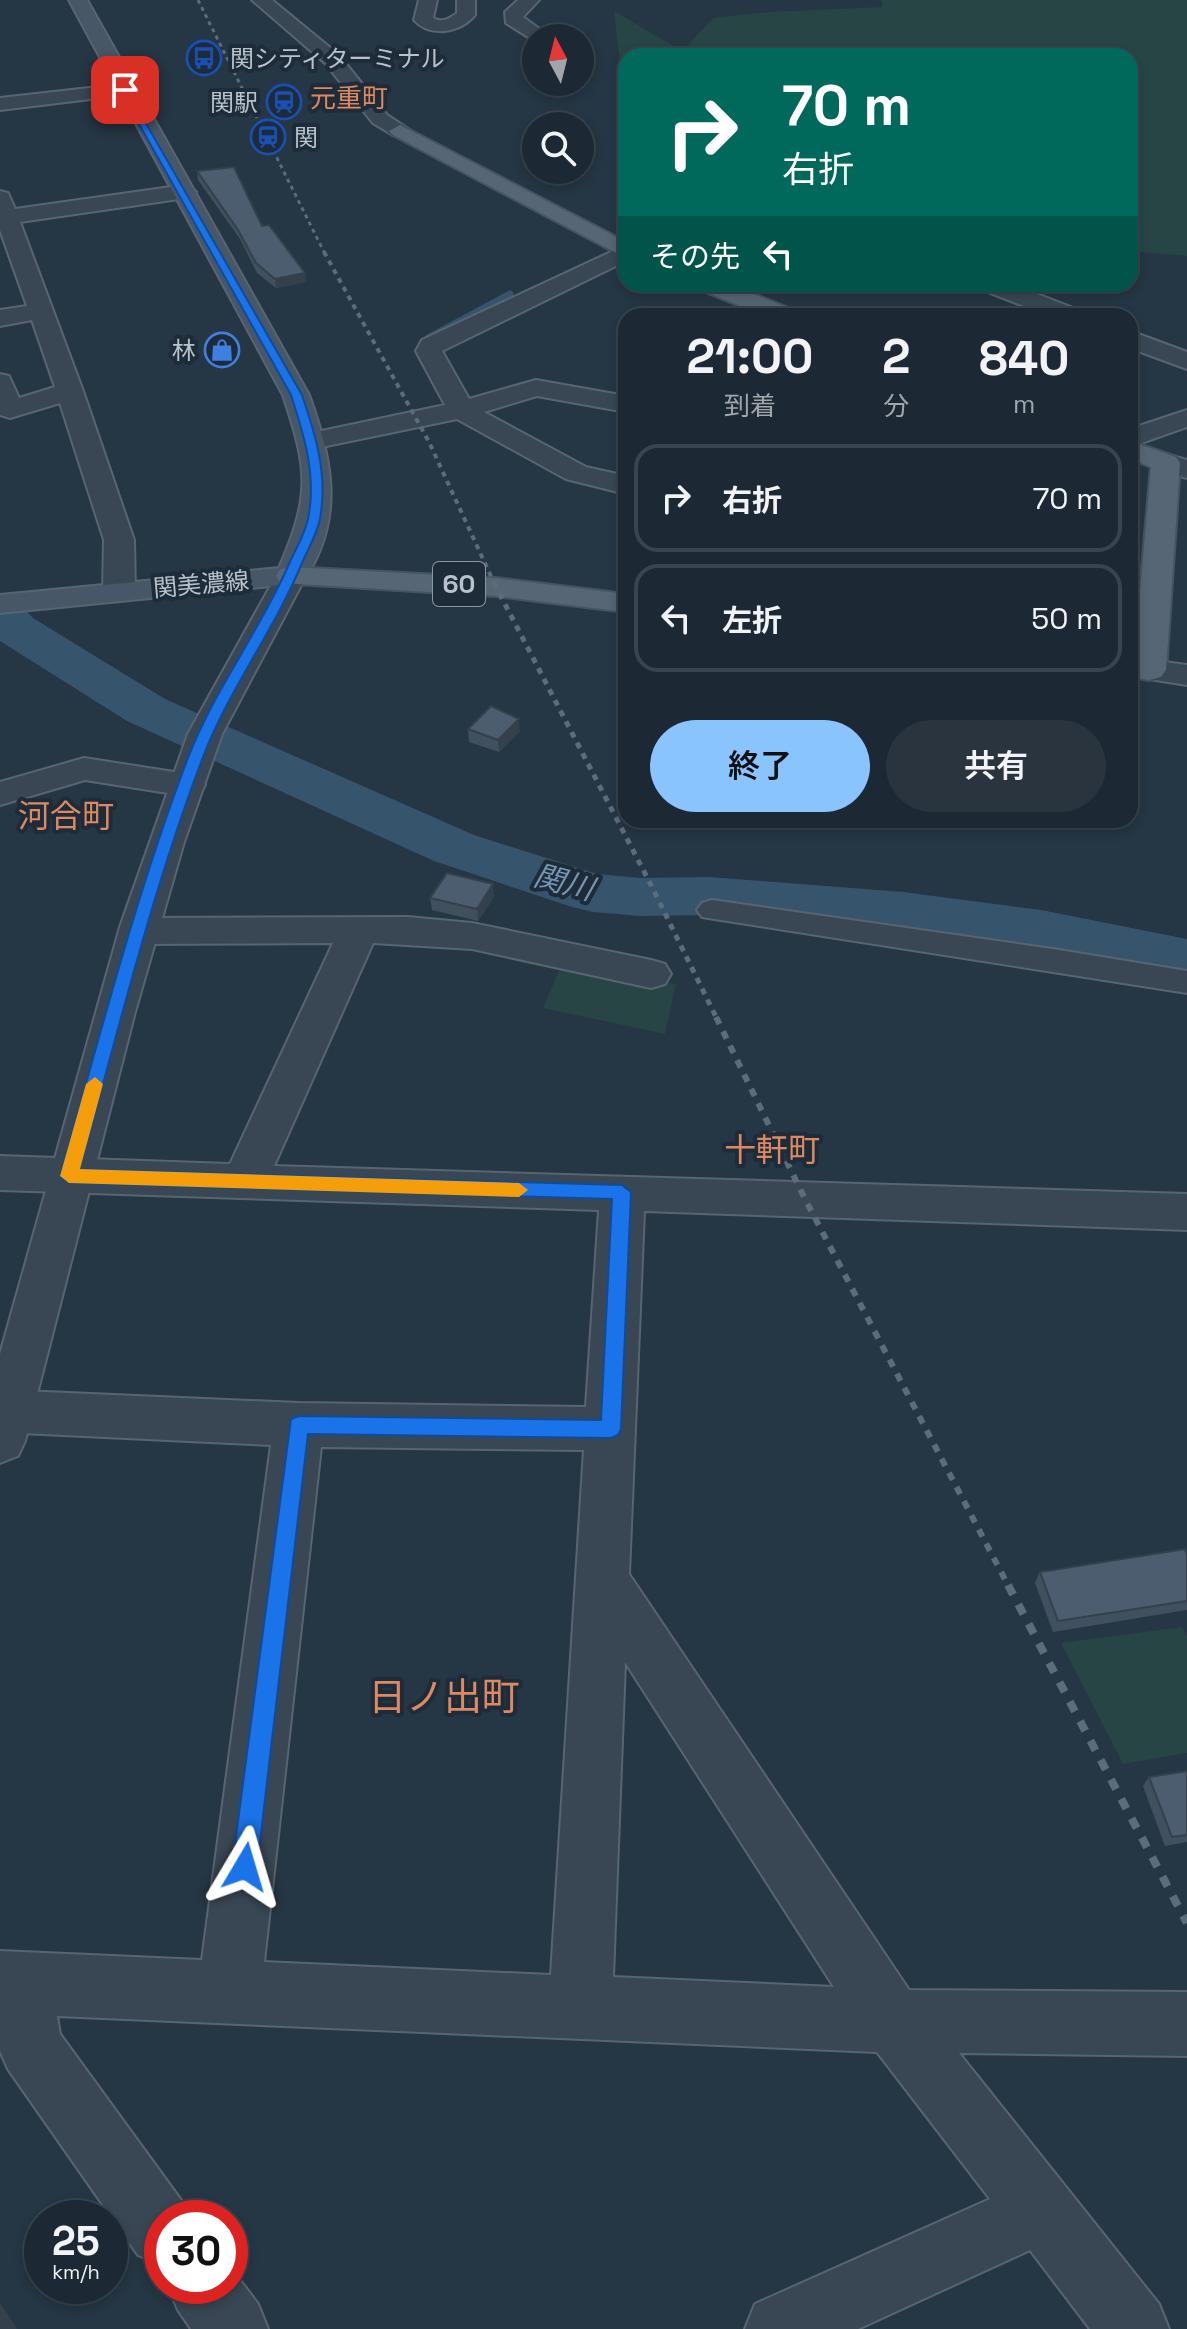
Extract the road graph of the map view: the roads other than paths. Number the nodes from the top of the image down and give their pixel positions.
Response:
1 (78, 0) edge
2 (261, 0) edge
3 (428, 0) edge
4 (466, 0) edge
5 (530, 0) edge
6 (522, 25) edge
7 (125, 90) junction
8 (0, 104) edge
9 (400, 131) joint
10 (185, 192) junction
11 (2, 211) edge
12 (618, 248) edge
13 (618, 256) edge
14 (727, 292) edge
15 (1010, 292) edge
16 (767, 308) edge
17 (1051, 308) edge
18 (41, 311) junction
19 (0, 318) edge
20 (1138, 342) edge
21 (1187, 361) edge
22 (0, 382) edge
23 (70, 391) junction
24 (618, 403) edge
25 (461, 410) junction
26 (5, 412) edge
27 (1187, 418) edge
28 (1138, 436) edge
29 (312, 441) junction
30 (1138, 452) edge
31 (1176, 466) edge
32 (618, 483) edge
33 (291, 576) junction
34 (119, 592) junction
35 (618, 602) edge
36 (0, 604) edge
37 (1140, 668) edge
38 (1187, 675) edge
39 (191, 771) junction
40 (0, 794) edge
41 (712, 910) dead end
42 (359, 930) junction
43 (138, 931) junction
44 (651, 974) dead end
45 (1187, 982) edge
46 (0, 1173) edge
47 (69, 1176) junction
48 (244, 1182) junction
49 (622, 1192) junction
50 (1187, 1212) edge
51 (3, 1421) edge
52 (299, 1425) junction
53 (611, 1429) junction
54 (603, 1581) junction
55 (10, 1983) edge
56 (229, 1993) junction
57 (580, 2007) junction
58 (893, 2021) junction
59 (1187, 2024) edge
60 (144, 2206) edge
61 (1041, 2210) junction
62 (215, 2304) edge
63 (233, 2329) edge
64 (780, 2329) edge
65 (1134, 2329) edge

1 - 7 main road, 関美濃線
2 - 9 street
3 - 4 street
5 - 6 street
7 - 8 street
7 - 10 main road, 関美濃線
9 - 12 main road
10 - 11 street
10 - 29 main road, 関美濃線
11 - 18 street
13 - 25 street
14 - 16 main road
15 - 17 street
18 - 19 street
18 - 23 street
20 - 21 street
22 - 26 street
23 - 26 street
23 - 34 street
24 - 25 street
25 - 29 street
25 - 32 street
27 - 28 street
29 - 33 main road, 関美濃線
30 - 31 main road
31 - 37 main road
33 - 34 main road, 関美濃線
33 - 35 main road, 60
33 - 39 street
34 - 36 main road, 関美濃線
37 - 38 street
39 - 40 street
39 - 43 street
41 - 45 street
42 - 43 street
42 - 44 street
42 - 48 street
43 - 47 street
46 - 47 street
47 - 48 street
47 - 51 street
48 - 49 street
49 - 50 street
49 - 53 street
51 - 52 street
52 - 53 street
52 - 56 street
53 - 54 street
54 - 57 street
54 - 58 street
55 - 56 street
55 - 60 street
56 - 57 street
57 - 58 street
58 - 59 street
58 - 61 street
61 - 64 street
61 - 65 street
62 - 63 street

